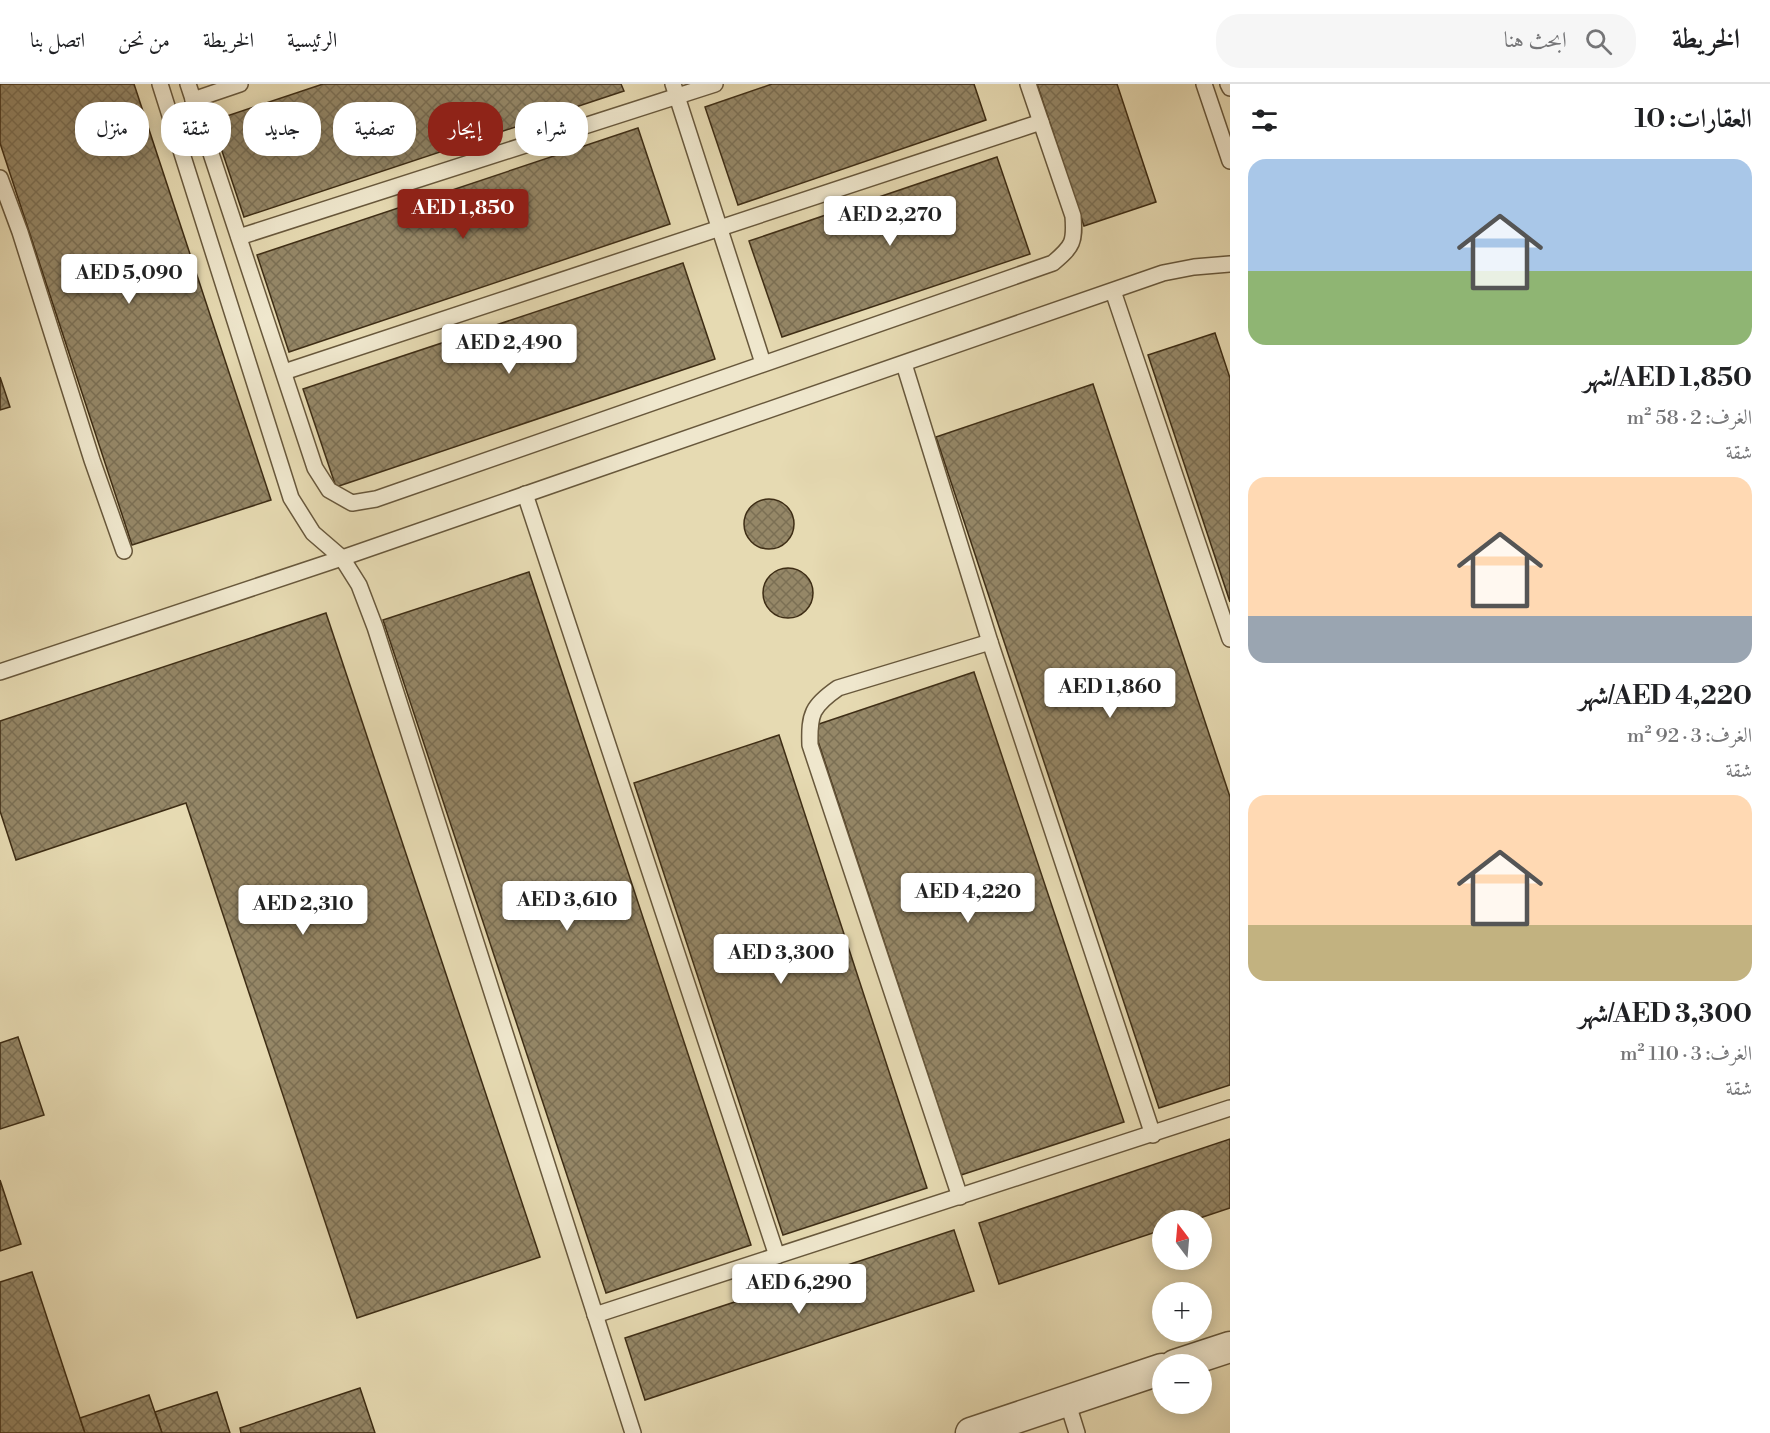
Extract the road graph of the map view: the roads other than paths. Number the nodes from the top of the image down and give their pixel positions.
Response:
1 (160, 84) edge
2 (188, 84) edge
3 (240, 84) edge
4 (715, 84) edge
5 (1028, 84) edge
6 (1204, 84) edge
7 (1228, 84) edge
8 (1230, 88) edge
9 (675, 91) edge
10 (193, 100) junction
11 (1041, 122) junction
12 (1230, 161) edge
13 (0, 178) edge
14 (719, 227) junction
15 (238, 237) junction
16 (1230, 264) edge
17 (1113, 291) junction
18 (763, 363) junction
19 (904, 364) junction
20 (284, 372) junction
21 (525, 494) junction
22 (124, 551) dead end
23 (342, 558) junction
24 (1230, 639) edge
25 (990, 642) junction
26 (0, 672) edge
27 (1230, 1108) edge
28 (1153, 1135) junction
29 (960, 1197) junction
30 (777, 1256) junction
31 (595, 1315) junction
32 (1230, 1347) edge
33 (1209, 1354) edge
34 (1152, 1372) edge
35 (1067, 1401) junction
36 (633, 1433) edge
37 (971, 1433) edge
38 (1077, 1433) edge

1 - 23 lane
2 - 10 lane
3 - 10 lane
4 - 9 lane
5 - 11 lane
6 - 12 lane
7 - 8 lane
9 - 14 lane
9 - 15 lane
10 - 15 lane
11 - 14 lane
11 - 18 lane
13 - 22 lane
14 - 18 lane
14 - 20 lane
15 - 20 lane
16 - 17 lane
17 - 19 lane
17 - 24 lane
18 - 20 lane
19 - 21 lane
19 - 25 lane
21 - 23 lane
21 - 30 lane
23 - 26 lane
23 - 31 lane
25 - 28 lane
25 - 29 lane
27 - 28 lane
28 - 29 lane
29 - 30 lane
30 - 31 lane
31 - 36 lane
32 - 33 street
34 - 35 street
35 - 37 street
35 - 38 lane

